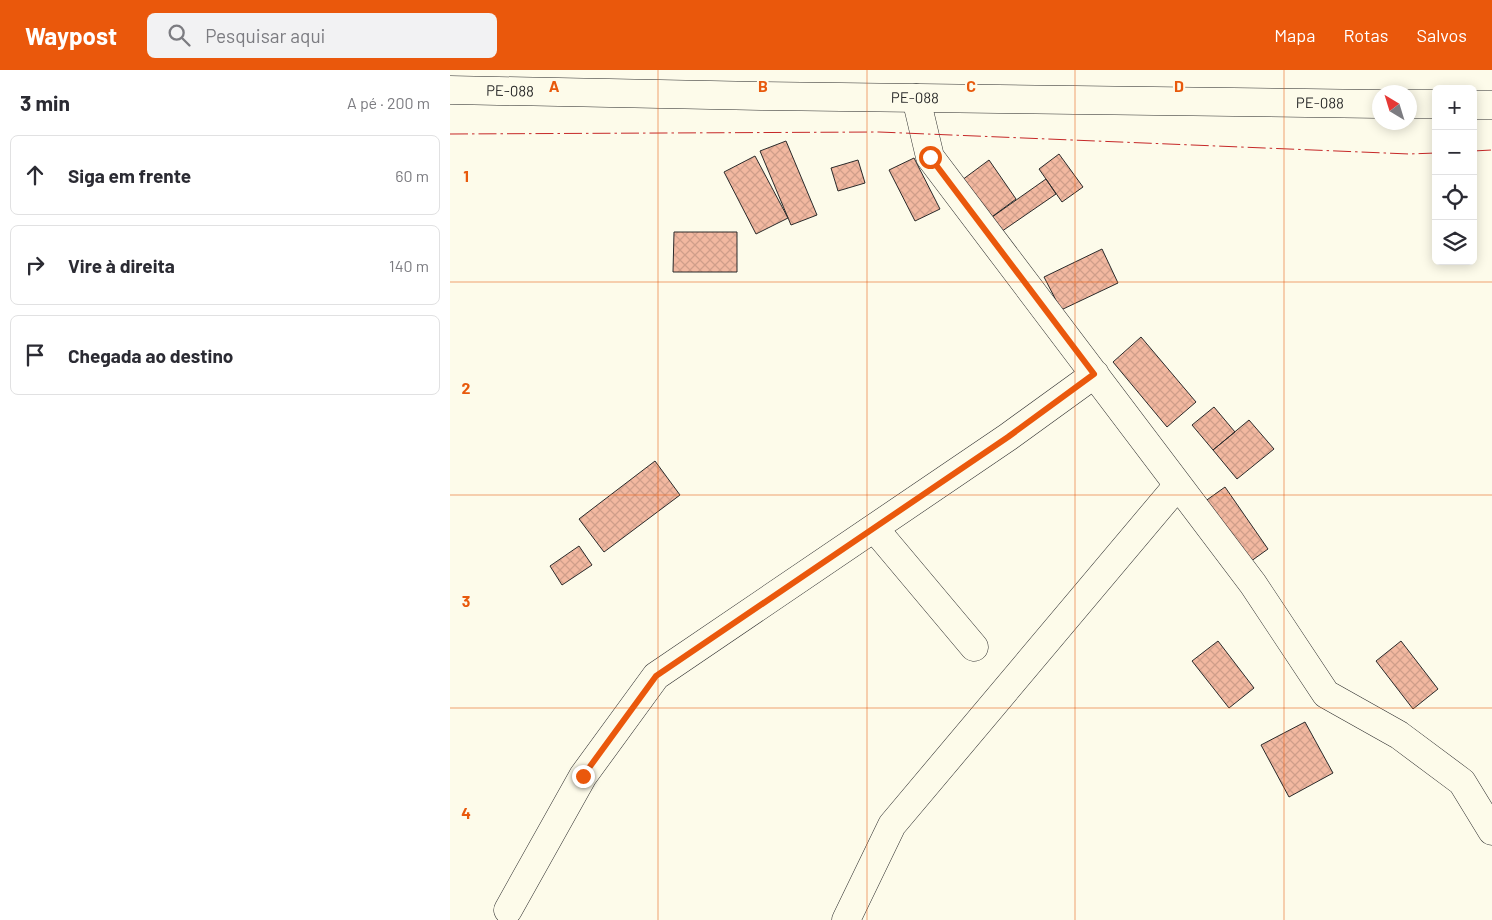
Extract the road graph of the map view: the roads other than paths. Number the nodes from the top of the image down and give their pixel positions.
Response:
1 (450, 90) edge
2 (916, 98) junction
3 (1372, 104) edge
4 (1417, 104) edge
5 (1432, 104) edge
6 (1477, 105) edge
7 (1492, 105) edge
8 (1094, 374) junction
9 (1178, 485) junction
10 (874, 528) junction
11 (974, 647) dead end
12 (1492, 832) edge
13 (508, 910) dead end
14 (846, 920) edge

1 - 2 street, PE-088
2 - 3 street, PE-088
2 - 8 street
4 - 5 street
6 - 7 street
8 - 9 street
8 - 10 street
9 - 12 street
9 - 14 street
10 - 11 street
10 - 13 street

